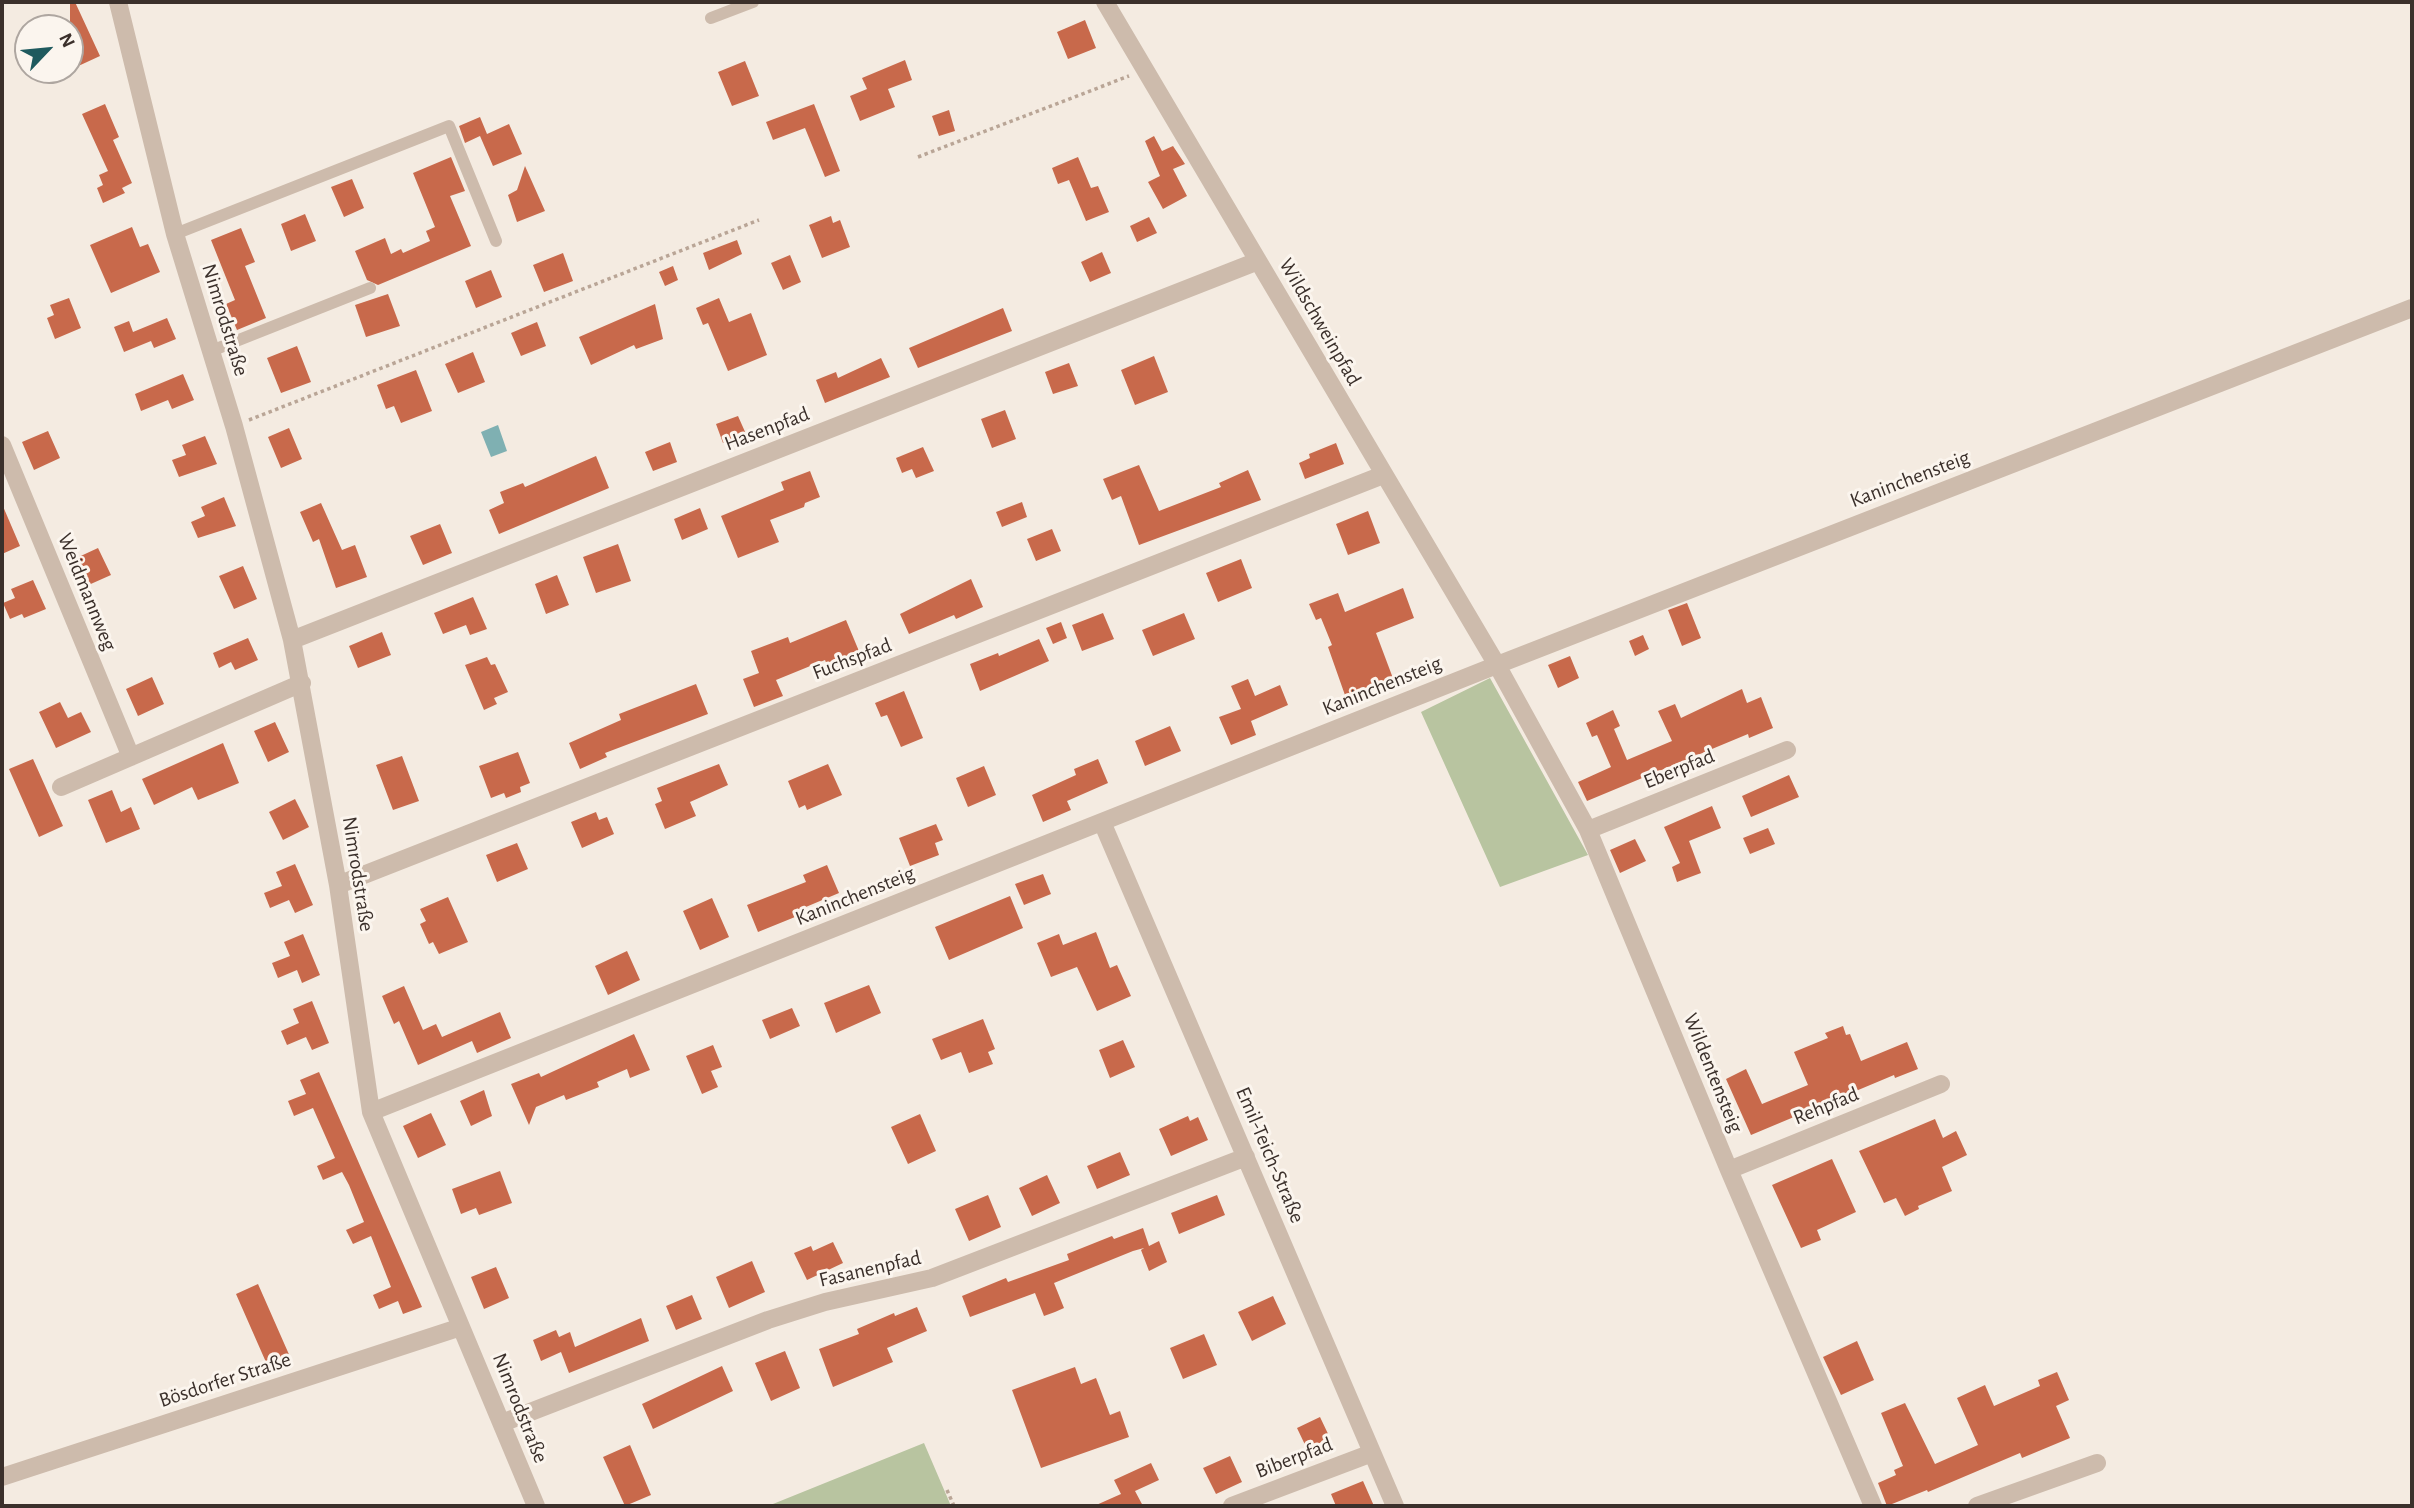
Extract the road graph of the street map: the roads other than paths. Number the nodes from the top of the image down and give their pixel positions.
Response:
1 (118, 2) edge
2 (752, 2) edge
3 (1105, 2) edge
4 (711, 18) dead end
5 (175, 234) junction
6 (496, 241) dead end
7 (1258, 261) junction
8 (370, 288) dead end
9 (2412, 308) edge
10 (211, 351) junction
11 (2, 445) edge
12 (1383, 475) junction
13 (292, 639) junction
14 (1497, 665) junction
15 (302, 683) junction
16 (1787, 750) dead end
17 (131, 757) junction
18 (61, 787) dead end
19 (1102, 822) junction
20 (1588, 830) junction
21 (338, 885) junction
22 (1941, 1084) dead end
23 (371, 1112) junction
24 (1247, 1157) junction
25 (1728, 1170) junction
26 (461, 1327) junction
27 (502, 1423) junction
28 (1373, 1453) junction
29 (2097, 1463) dead end
30 (2, 1477) edge
31 (536, 1506) edge
32 (1232, 1506) edge
33 (1395, 1506) edge
34 (1873, 1506) edge
35 (1977, 1506) edge

1 - 5 street, Nimrodstraße
2 - 4 lane
3 - 7 street, Wildschweinpfad
5 - 6 lane
5 - 10 street, Nimrodstraße
7 - 12 street, Wildschweinpfad
7 - 13 street, Hasenpfad
8 - 10 lane
9 - 14 street, Kaninchensteig
10 - 13 street, Nimrodstraße
11 - 17 street, Weidmannweg
12 - 14 street, Wildschweinpfad
12 - 21 street, Fuchspfad
13 - 15 street, Nimrodstraße
14 - 19 street, Kaninchensteig
14 - 20 street, Wildentensteig
15 - 17 street
15 - 21 street, Nimrodstraße
16 - 20 street, Eberpfad
17 - 18 street
19 - 23 street, Kaninchensteig
19 - 24 street, Emil-Teich-Straße
20 - 25 street, Wildentensteig
21 - 23 street, Nimrodstraße
22 - 25 street, Rehpfad
23 - 26 street, Nimrodstraße
24 - 27 street, Fasanenpfad
24 - 28 street, Emil-Teich-Straße
25 - 34 street, Wildentensteig
26 - 27 street, Nimrodstraße
26 - 30 street, Bösdorfer Straße
27 - 31 street, Nimrodstraße
28 - 32 street, Biberpfad
28 - 33 street, Emil-Teich-Straße
29 - 35 street

